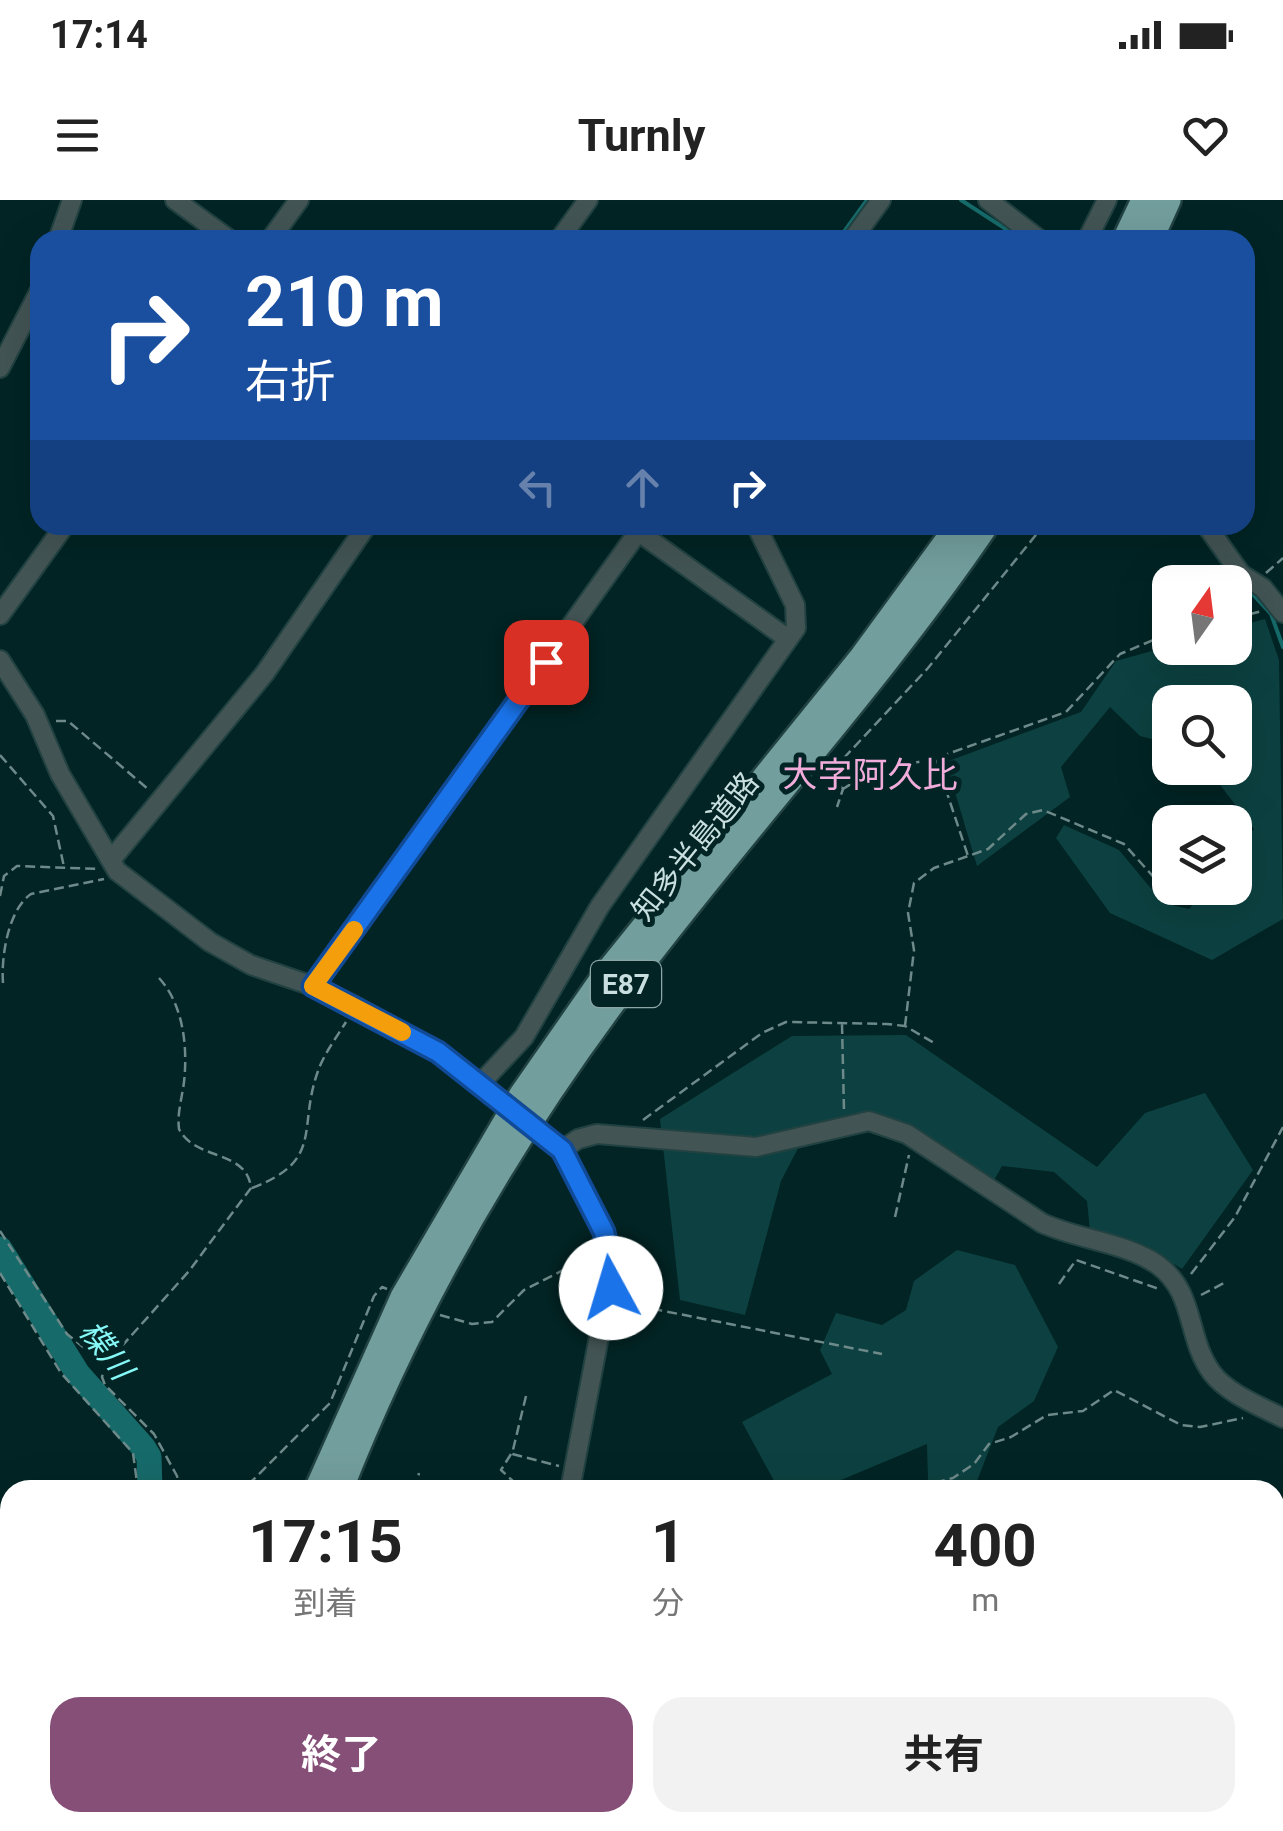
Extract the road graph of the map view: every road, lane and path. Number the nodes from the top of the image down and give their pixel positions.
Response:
1 (72, 200) edge
2 (175, 200) edge
3 (299, 200) edge
4 (588, 200) edge
5 (881, 200) edge
6 (988, 200) edge
7 (1107, 200) edge
8 (1144, 200) edge
9 (1168, 200) edge
10 (62, 230) edge
11 (216, 230) edge
12 (277, 230) edge
13 (566, 230) edge
14 (859, 230) edge
15 (1027, 230) edge
16 (1092, 230) edge
17 (1130, 230) edge
18 (1154, 230) edge
19 (30, 310) edge
20 (0, 368) edge
21 (58, 535) edge
22 (360, 535) edge
23 (629, 535) edge
24 (644, 535) edge
25 (761, 535) edge
26 (952, 535) edge
27 (979, 535) edge
28 (996, 535) edge
29 (1036, 535) edge
30 (1212, 535) edge
31 (1283, 558) edge
32 (1255, 585) junction
33 (1279, 607) edge
34 (0, 615) edge
35 (1252, 615) edge
36 (788, 639) junction
37 (1152, 641) edge
38 (888, 658) junction
39 (0, 660) edge
40 (40, 727) junction
41 (0, 755) edge
42 (936, 758) junction
43 (818, 765) dead end
44 (828, 775) junction
45 (844, 789) junction
46 (149, 790) dead end
47 (837, 807) dead end
48 (968, 857) junction
49 (115, 867) junction
50 (64, 868) junction
51 (1152, 875) edge
52 (0, 896) edge
53 (158, 978) dead end
54 (3, 983) dead end
55 (313, 986) junction
56 (355, 1006) junction
57 (842, 1022) junction
58 (905, 1026) junction
59 (936, 1044) dead end
60 (485, 1087) junction
61 (845, 1125) junction
62 (1283, 1127) edge
63 (634, 1136) junction
64 (562, 1150) junction
65 (932, 1150) junction
66 (251, 1188) junction
67 (895, 1217) dead end
68 (0, 1231) edge
69 (598, 1266) dead end
70 (0, 1273) edge
71 (1226, 1282) dead end
72 (1058, 1284) dead end
73 (389, 1289) dead end
74 (1184, 1294) junction
75 (608, 1302) junction
76 (434, 1313) dead end
77 (882, 1354) dead end
78 (105, 1366) junction
79 (526, 1396) dead end
80 (1275, 1414) edge
81 (512, 1454) junction
82 (574, 1469) junction
83 (419, 1473) dead end
84 (137, 1480) edge
85 (177, 1480) edge
86 (253, 1480) edge
87 (321, 1480) edge
88 (344, 1480) edge
89 (417, 1480) edge
90 (512, 1480) edge
91 (572, 1480) edge
92 (945, 1480) edge

1 - 10 street
2 - 11 street
3 - 12 street
4 - 13 street
5 - 14 street
6 - 15 street
7 - 16 street
8 - 17 highway
9 - 18 highway
19 - 20 street
21 - 34 street
22 - 49 street
23 - 55 street
24 - 36 street
25 - 36 street
26 - 87 highway, 知多半島道路 / E87
27 - 38 highway, 知多半島道路 / E87
28 - 38 highway
29 - 44 path
30 - 32 street
31 - 32 path
32 - 33 street
33 - 35 path
36 - 60 street
37 - 42 path
38 - 88 highway, 知多半島道路 / E87
39 - 40 street
40 - 46 path
40 - 49 street
41 - 50 path
42 - 45 path
42 - 48 path
43 - 44 path
44 - 45 path
45 - 47 path
48 - 51 path
48 - 58 path
49 - 50 path
49 - 54 path
49 - 55 street
50 - 52 path
53 - 66 path
55 - 56 street
56 - 60 street
56 - 66 path
57 - 58 path
57 - 61 path
57 - 63 path
58 - 59 path
60 - 64 street, bridge
61 - 63 street
61 - 65 street
62 - 74 path
63 - 64 street
64 - 75 street
65 - 67 path
65 - 74 street
66 - 78 path
68 - 78 path
69 - 76 path
70 - 84 path
71 - 74 path
72 - 74 path
73 - 86 path
74 - 80 street
75 - 77 path
75 - 82 street
78 - 85 path
79 - 81 path
80 - 92 path
81 - 82 path
81 - 90 path
82 - 91 street
83 - 89 path

